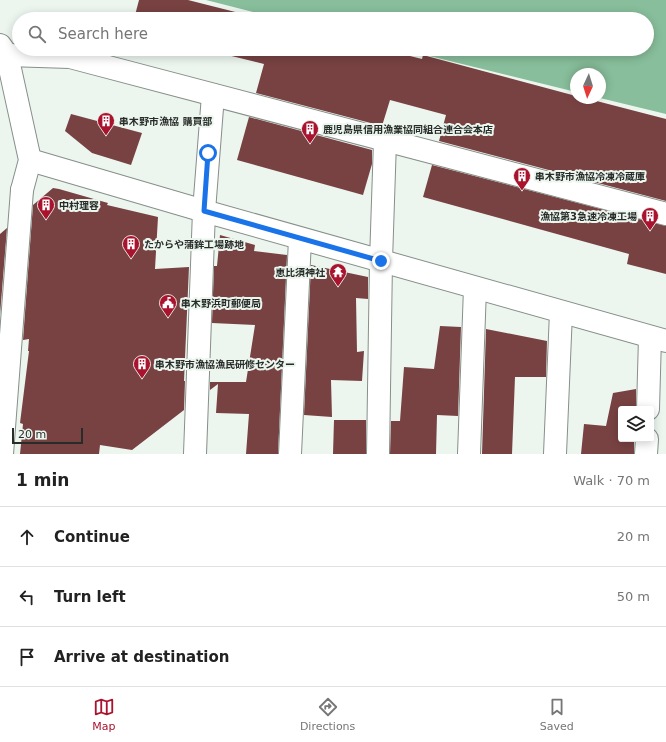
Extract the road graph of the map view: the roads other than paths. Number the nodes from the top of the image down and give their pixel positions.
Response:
1 (4, 50) edge
2 (61, 56) edge
3 (213, 94) junction
4 (385, 140) junction
5 (30, 160) junction
6 (204, 211) junction
7 (666, 214) edge
8 (300, 239) junction
9 (381, 261) junction
10 (475, 288) junction
11 (561, 312) junction
12 (658, 339) edge
13 (648, 406) edge
14 (647, 442) edge
15 (2, 454) edge
16 (195, 454) edge
17 (290, 454) edge
18 (378, 454) edge
19 (470, 454) edge
20 (555, 454) edge
21 (646, 454) edge

1 - 5 street
2 - 3 street
3 - 4 street
3 - 6 street
4 - 7 street
4 - 9 street
5 - 6 street
5 - 15 street
6 - 8 street
6 - 16 street
8 - 9 street
8 - 17 street
9 - 10 street
9 - 18 street
10 - 11 street
10 - 19 street
11 - 12 street
11 - 20 street
12 - 13 street
14 - 21 street

